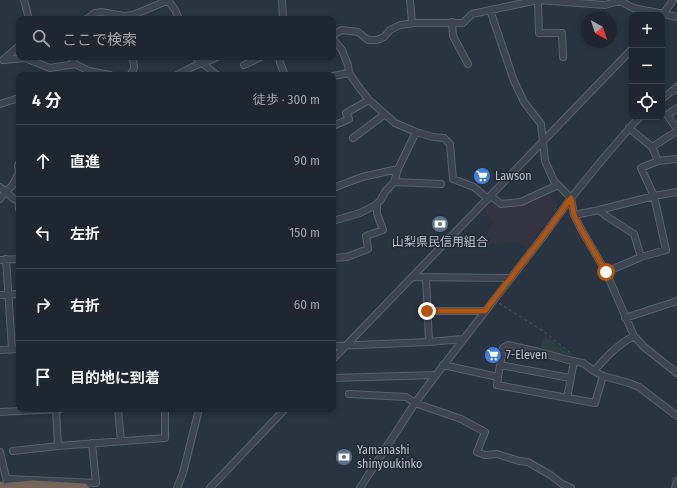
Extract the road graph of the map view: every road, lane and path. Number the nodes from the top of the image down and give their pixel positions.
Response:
1 (24, 0) edge
2 (168, 0) edge
3 (282, 0) edge
4 (410, 0) edge
5 (538, 0) edge
6 (673, 0) edge
7 (588, 2) edge
8 (490, 10) junction
9 (651, 12) edge
10 (665, 12) edge
11 (665, 15) edge
12 (28, 16) edge
13 (91, 16) edge
14 (119, 16) edge
15 (128, 16) edge
16 (178, 16) edge
17 (283, 16) edge
18 (677, 18) edge
19 (452, 22) junction
20 (412, 23) junction
21 (336, 33) edge
22 (336, 43) edge
23 (16, 48) edge
24 (629, 52) edge
25 (563, 57) dead end
26 (16, 59) edge
27 (2, 60) edge
28 (31, 60) edge
29 (73, 60) edge
30 (133, 60) edge
31 (199, 60) edge
32 (211, 60) edge
33 (255, 60) edge
34 (280, 60) edge
35 (202, 63) junction
36 (75, 64) junction
37 (468, 64) dead end
38 (244, 65) dead end
39 (50, 68) junction
40 (49, 72) edge
41 (87, 72) edge
42 (133, 72) edge
43 (183, 72) edge
44 (213, 72) edge
45 (284, 72) edge
46 (349, 73) junction
47 (336, 75) edge
48 (677, 87) edge
49 (665, 97) edge
50 (16, 99) edge
51 (369, 100) junction
52 (0, 104) edge
53 (677, 108) edge
54 (385, 114) junction
55 (637, 120) edge
56 (336, 125) edge
57 (629, 128) junction
58 (677, 130) edge
59 (416, 132) junction
60 (353, 138) dead end
61 (542, 142) junction
62 (652, 147) junction
63 (677, 159) edge
64 (658, 161) junction
65 (398, 169) junction
66 (16, 179) edge
67 (394, 182) junction
68 (441, 184) dead end
69 (558, 185) junction
70 (0, 187) edge
71 (336, 187) edge
72 (5, 192) junction
73 (677, 192) edge
74 (654, 196) junction
75 (0, 198) edge
76 (489, 198) junction
77 (571, 198) junction
78 (16, 200) edge
79 (377, 204) junction
80 (599, 210) junction
81 (574, 215) junction
82 (336, 220) edge
83 (642, 257) junction
84 (336, 258) edge
85 (16, 259) edge
86 (3, 260) edge
87 (606, 272) junction
88 (412, 277) junction
89 (426, 277) junction
90 (510, 278) junction
91 (16, 294) edge
92 (0, 295) edge
93 (9, 295) junction
94 (494, 300) junction
95 (677, 301) edge
96 (427, 311) junction
97 (485, 311) junction
98 (626, 318) junction
99 (634, 336) junction
100 (464, 339) junction
101 (429, 342) junction
102 (347, 345) junction
103 (336, 346) edge
104 (16, 349) edge
105 (0, 350) edge
106 (336, 356) edge
107 (574, 361) junction
108 (583, 363) junction
109 (443, 365) junction
110 (500, 365) junction
111 (594, 371) junction
112 (677, 373) edge
113 (436, 375) junction
114 (603, 376) junction
115 (498, 377) junction
116 (336, 378) edge
117 (570, 378) junction
118 (349, 394) dead end
119 (567, 398) junction
120 (415, 404) junction
121 (16, 411) edge
122 (0, 412) edge
123 (56, 412) edge
124 (118, 412) edge
125 (165, 412) edge
126 (198, 412) edge
127 (282, 412) edge
128 (677, 416) edge
129 (121, 441) junction
130 (92, 443) junction
131 (58, 446) junction
132 (13, 451) dead end
133 (0, 452) edge
134 (677, 481) edge
135 (3, 486) edge
136 (84, 488) edge
137 (177, 488) edge
138 (210, 488) edge
139 (360, 488) edge
140 (571, 488) edge
141 (675, 488) edge

1 - 12 street
2 - 15 street
2 - 16 street
3 - 17 street
4 - 20 street
5 - 7 street
5 - 8 street
5 - 25 street
6 - 10 street
7 - 9 street
8 - 19 street
8 - 61 street
11 - 18 street
13 - 14 street
19 - 20 street
19 - 37 street
20 - 21 street
22 - 46 street
23 - 27 street
24 - 61 street
26 - 27 street
28 - 39 street
29 - 36 street
30 - 42 street
31 - 35 street
32 - 35 street
33 - 38 street
34 - 45 street
35 - 43 street
35 - 44 street
36 - 39 street
36 - 41 street
39 - 40 street
46 - 47 street
46 - 51 street
48 - 49 street
50 - 52 street
51 - 54 street
51 - 56 street
53 - 58 street
54 - 59 street
54 - 60 street
55 - 57 street
57 - 62 street
57 - 77 street
58 - 62 street
59 - 65 street
59 - 76 street
61 - 69 street
61 - 76 street
62 - 64 street
63 - 64 street
64 - 74 street
65 - 67 street
65 - 71 street
66 - 72 street
67 - 68 street
67 - 79 street
69 - 76 street
69 - 77 street
70 - 72 street
72 - 75 street
72 - 78 street
73 - 74 street
74 - 80 street
74 - 83 street
76 - 88 street
77 - 81 street
77 - 90 street
79 - 82 street
79 - 84 street
80 - 81 street
80 - 83 street
81 - 87 street
83 - 87 street
85 - 86 street
86 - 93 street
87 - 98 street
88 - 89 street
88 - 102 street
89 - 90 street
89 - 96 street
90 - 94 street
91 - 93 street
92 - 93 street
93 - 104 street
94 - 97 street
94 - 108 path
95 - 98 street
96 - 97 street
96 - 101 street
97 - 100 street
98 - 99 street
99 - 111 street
99 - 112 street
100 - 101 street
100 - 109 street
101 - 102 street
102 - 103 street
102 - 106 street
104 - 105 street
107 - 108 street
107 - 110 street
107 - 117 street
108 - 111 street
109 - 113 street
109 - 115 street
110 - 115 street
110 - 117 street
111 - 114 street
113 - 116 street
113 - 120 street
114 - 119 street
114 - 128 street
115 - 119 street
117 - 119 street
118 - 120 street
120 - 139 street
120 - 140 street
121 - 122 street
123 - 131 street
124 - 129 street
125 - 129 street
126 - 137 street
127 - 138 street
129 - 130 street
130 - 131 street
130 - 135 street
131 - 132 street
133 - 135 street
134 - 141 street
135 - 136 highway

